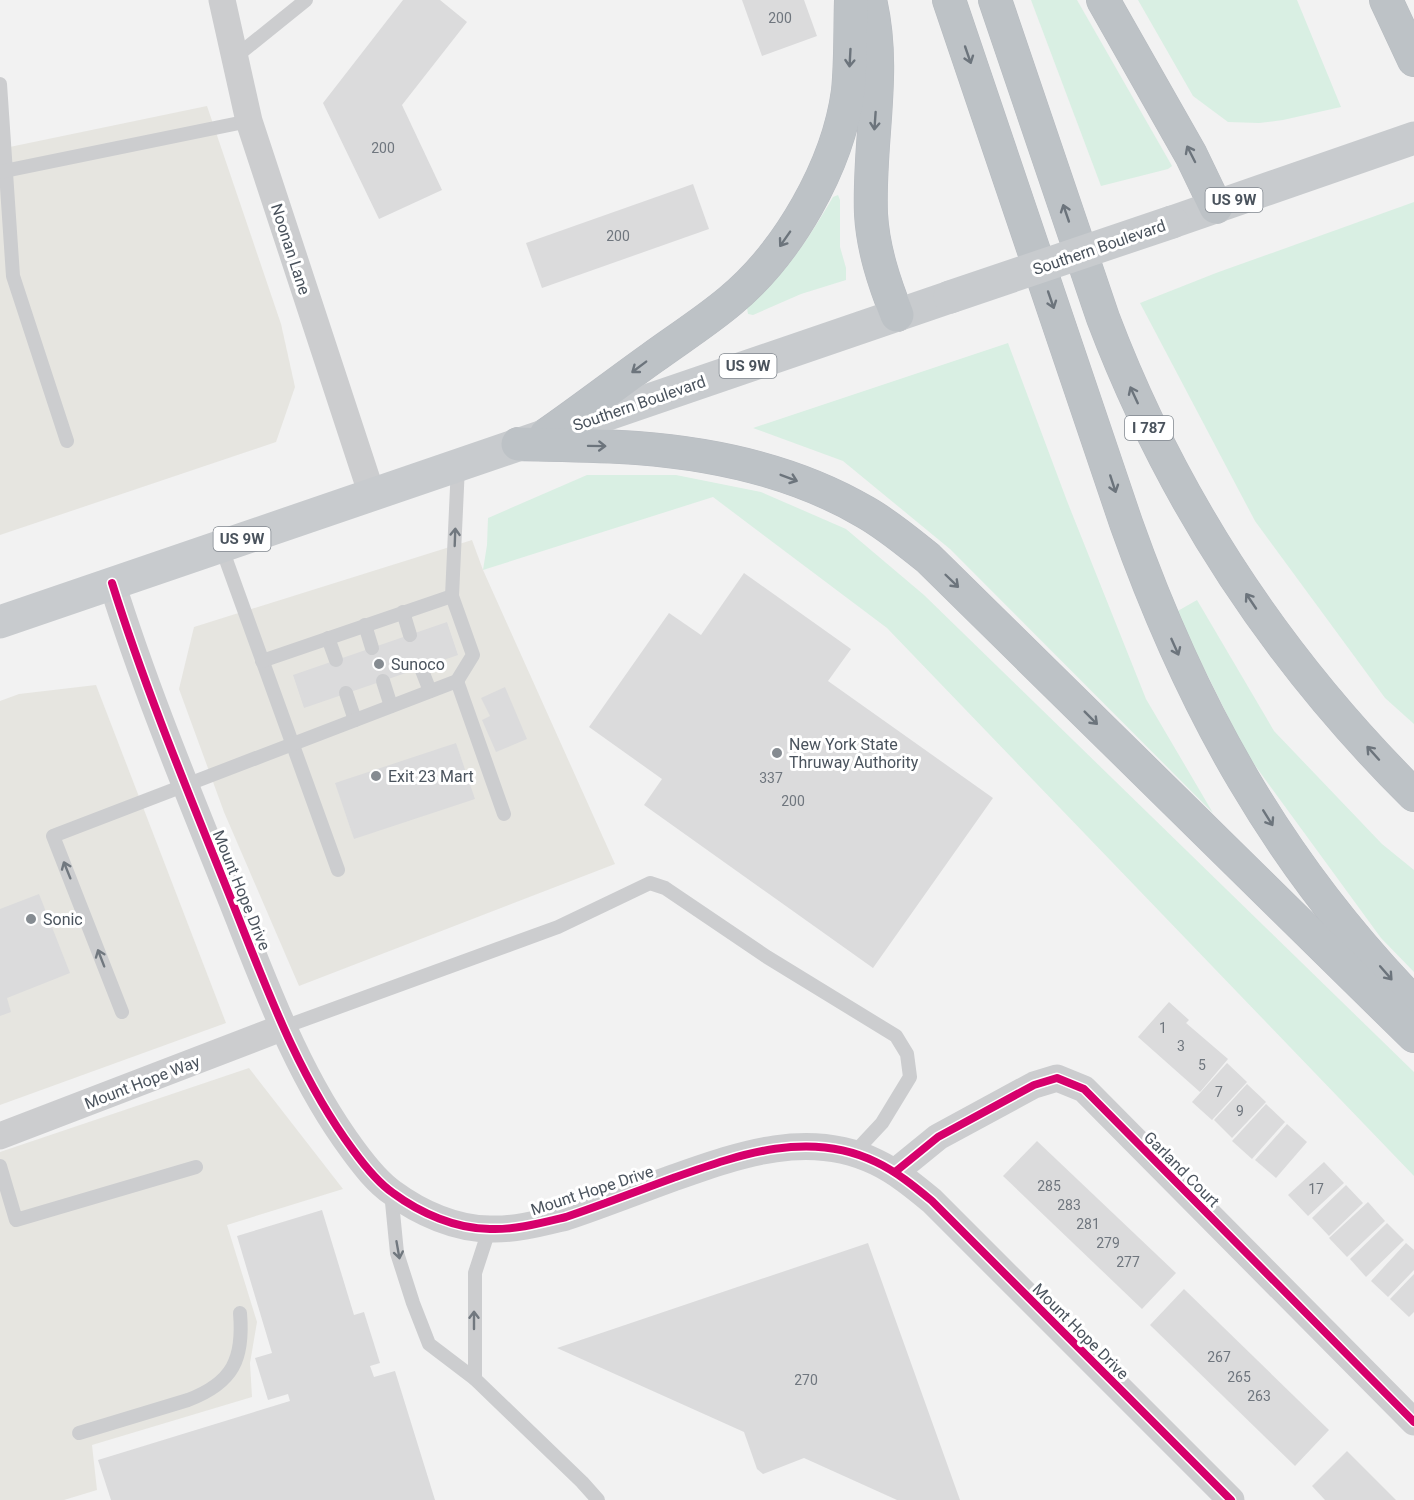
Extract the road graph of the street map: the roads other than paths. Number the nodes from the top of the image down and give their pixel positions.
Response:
1 (222, 0) edge
2 (306, 0) edge
3 (851, 0) edge
4 (870, 0) edge
5 (949, 0) edge
6 (995, 0) edge
7 (1103, 0) edge
8 (1386, 0) edge
9 (234, 58) junction
10 (1414, 60) edge
11 (0, 84) edge
12 (249, 121) junction
13 (1414, 138) edge
14 (2, 171) edge
15 (1216, 207) junction
16 (897, 315) junction
17 (532, 440) junction
18 (67, 441) dead end
19 (458, 464) junction
20 (372, 495) junction
21 (220, 546) junction
22 (112, 583) junction
23 (452, 596) junction
24 (403, 612) junction
25 (0, 622) edge
26 (365, 625) junction
27 (410, 635) dead end
28 (328, 638) junction
29 (372, 648) dead end
30 (261, 660) junction
31 (336, 660) dead end
32 (421, 668) dead end
33 (383, 681) dead end
34 (457, 681) junction
35 (430, 691) junction
36 (346, 693) dead end
37 (391, 706) junction
38 (355, 720) junction
39 (292, 744) junction
40 (185, 785) junction
41 (1414, 795) edge
42 (504, 814) dead end
43 (338, 870) dead end
44 (1414, 1002) edge
45 (122, 1012) dead end
46 (284, 1027) junction
47 (1414, 1036) edge
48 (0, 1136) edge
49 (854, 1153) junction
50 (0, 1166) edge
51 (196, 1167) dead end
52 (895, 1172) junction
53 (391, 1192) junction
54 (489, 1230) junction
55 (240, 1312) dead end
56 (475, 1379) junction
57 (1414, 1422) edge
58 (79, 1433) dead end
59 (598, 1500) edge
60 (1232, 1500) edge

1 - 9 street, Noonan Lane
2 - 9 lane
3 -> 17 highway
4 -> 16 highway
5 -> 44 highway
41 -> 6 highway, I 787
15 -> 7 highway
8 - 10 highway
9 - 12 street, Noonan Lane
11 - 14 lane
12 - 14 lane
12 - 20 street, Noonan Lane
13 - 15 main road, Southern Boulevard / US 9W
14 - 18 lane
15 - 16 main road, Southern Boulevard / US 9W, bridge
16 - 17 main road, Southern Boulevard / US 9W
17 - 19 main road, Southern Boulevard / US 9W
17 -> 47 highway
19 - 20 main road, Southern Boulevard / US 9W
23 -> 19 lane
20 - 21 main road, Southern Boulevard / US 9W
21 - 22 main road, Southern Boulevard / US 9W
21 - 30 lane
22 - 25 main road, Southern Boulevard / US 9W
22 - 40 street, Mount Hope Drive
23 - 24 lane
23 - 34 lane
24 - 26 lane
24 - 27 lane
26 - 28 lane
26 - 29 lane
28 - 30 lane
28 - 31 lane
30 - 39 lane
32 - 35 lane
33 - 37 lane
34 - 35 lane
34 - 42 lane
35 - 37 lane
36 - 38 lane
37 - 38 lane
38 - 39 lane
39 - 40 lane
39 - 43 lane
45 -> 40 lane
40 - 46 street, Mount Hope Drive
46 - 48 street, Mount Hope Way
46 - 49 lane
46 - 53 street, Mount Hope Drive
49 - 52 street, Mount Hope Drive
49 - 54 street, Mount Hope Drive
50 - 51 lane
52 - 57 street, Garland Court
52 - 60 street, Mount Hope Drive
53 - 54 street, Mount Hope Drive
53 -> 56 lane
56 -> 54 lane
55 - 58 lane
56 - 59 lane

